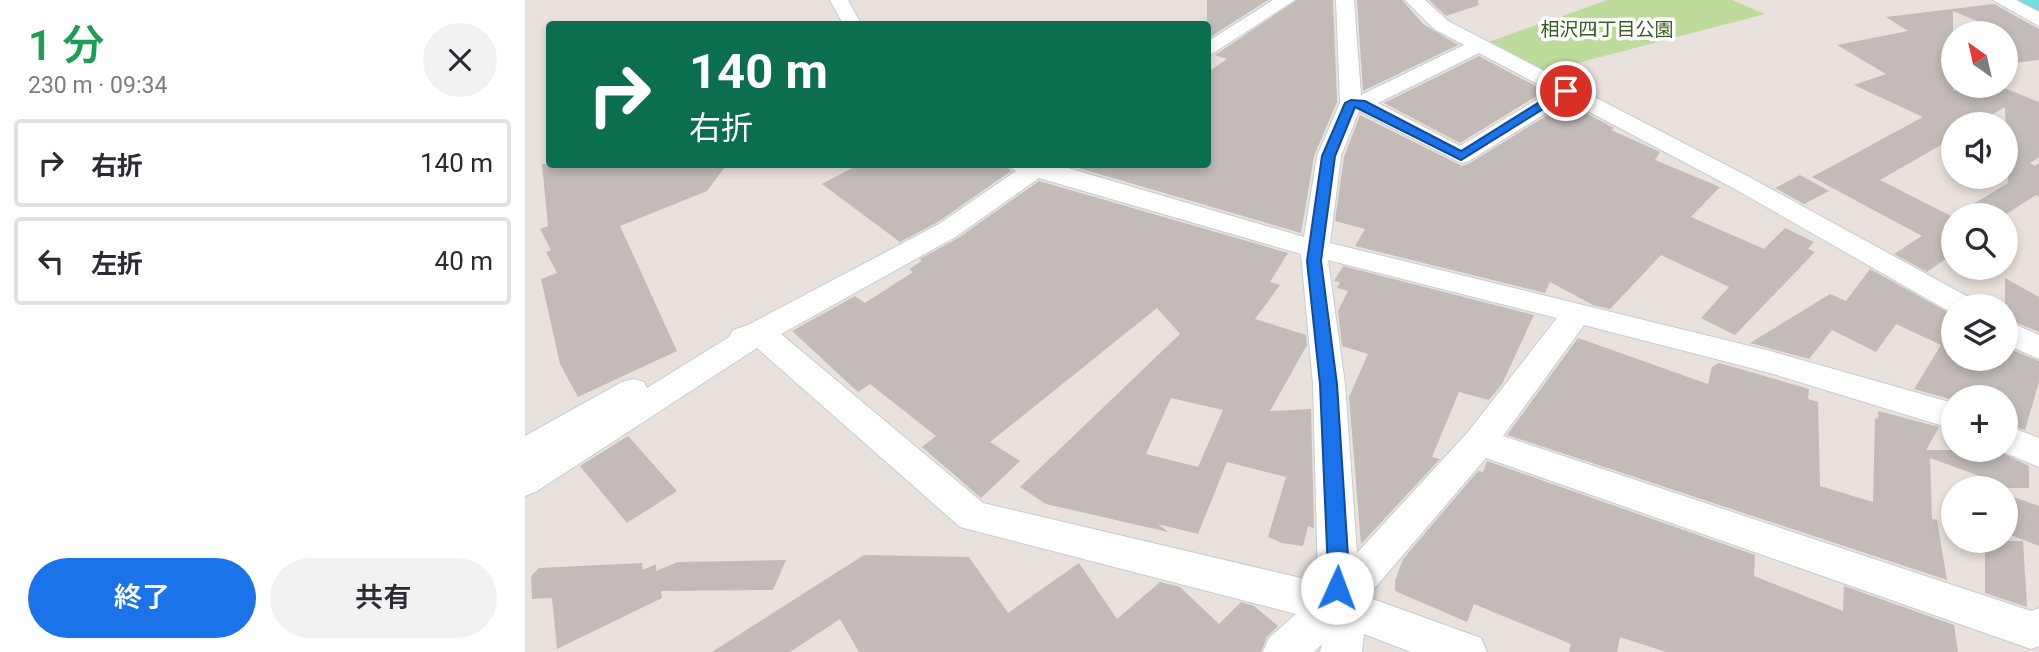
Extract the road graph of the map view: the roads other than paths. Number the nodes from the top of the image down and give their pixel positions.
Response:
1 (839, 0) edge
2 (1286, 0) edge
3 (1345, 0) edge
4 (1414, 0) edge
5 (2002, 0) edge
6 (2039, 20) edge
7 (850, 21) edge
8 (1480, 45) junction
9 (1211, 48) edge
10 (1566, 91) junction
11 (1356, 103) junction
12 (1029, 168) edge
13 (1039, 168) edge
14 (1315, 249) junction
15 (1941, 294) edge
16 (1577, 313) junction
17 (759, 333) junction
18 (2018, 337) edge
19 (2039, 348) edge
20 (1941, 412) edge
21 (1481, 442) junction
22 (2018, 444) edge
23 (525, 453) edge
24 (2039, 453) edge
25 (525, 481) edge
26 (1335, 605) junction
27 (2039, 627) edge
28 (1285, 652) edge
29 (1341, 652) edge
30 (1466, 652) edge

1 - 7 street
2 - 9 street
3 - 11 street
4 - 8 street
5 - 6 street
8 - 10 street
8 - 11 street
10 - 11 street
10 - 15 street
11 - 14 street
12 - 17 street
13 - 14 street
14 - 16 street
14 - 26 street
16 - 20 street
16 - 21 street
17 - 23 street
17 - 25 street
17 - 26 street
18 - 19 street
21 - 26 street
21 - 27 street
22 - 24 street
26 - 28 street
26 - 29 street
26 - 30 street

